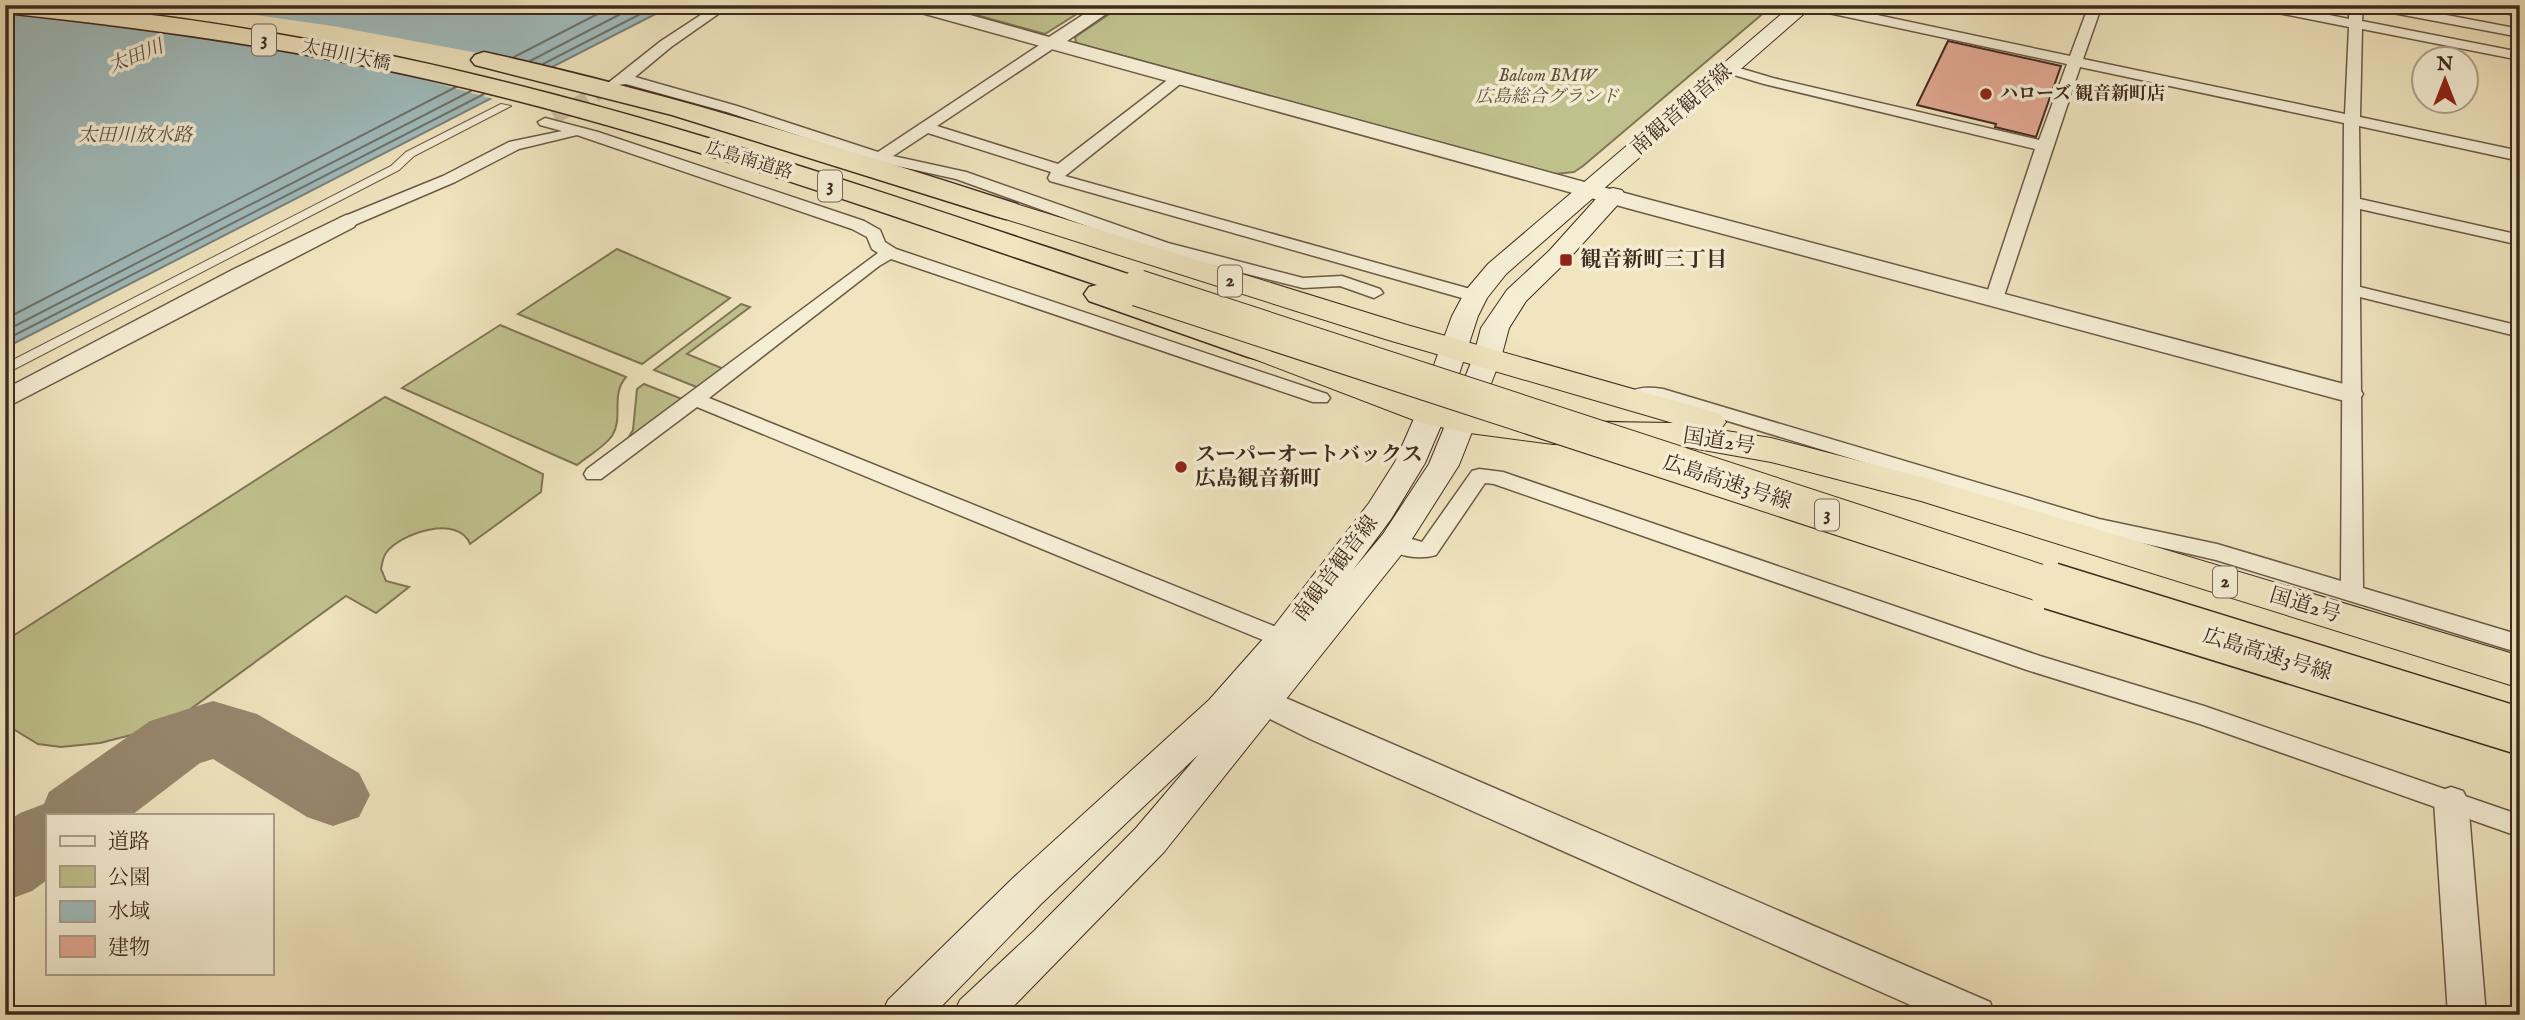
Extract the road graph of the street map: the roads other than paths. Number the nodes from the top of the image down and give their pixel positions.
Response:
1 (126, 5) edge
2 (725, 5) edge
3 (913, 5) edge
4 (1110, 5) edge
5 (2096, 5) edge
6 (2258, 5) edge
7 (2356, 5) edge
8 (2372, 5) edge
9 (2484, 5) edge
10 (5, 6) edge
11 (1818, 6) edge
12 (2520, 12) edge
13 (2355, 24) junction
14 (2520, 33) edge
15 (1052, 43) junction
16 (391, 46) joint
17 (2520, 56) edge
18 (2074, 63) junction
19 (1740, 72) junction
20 (1180, 78) junction
21 (530, 89) junction
22 (2352, 121) junction
23 (924, 127) junction
24 (593, 135) junction
25 (677, 140) junction
26 (2044, 146) junction
27 (2520, 156) edge
28 (880, 158) junction
29 (1060, 170) junction
30 (1601, 193) junction
31 (2352, 202) junction
32 (1042, 204) junction
33 (1006, 210) junction
34 (346, 222) junction
35 (2520, 240) edge
36 (890, 253) junction
37 (1144, 281) junction
38 (2352, 290) junction
39 (1374, 293) dead end
40 (1475, 296) junction
41 (1994, 299) junction
42 (2520, 332) edge
43 (1455, 348) junction
44 (1487, 358) junction
45 (1260, 360) junction
46 (5, 370) edge
47 (2350, 394) junction
48 (1320, 398) dead end
49 (695, 399) junction
50 (1632, 399) junction
51 (5, 400) edge
52 (1446, 417) junction
53 (594, 474) dead end
54 (1930, 491) junction
55 (1394, 542) junction
56 (2352, 593) junction
57 (2520, 644) edge
58 (1296, 645) junction
59 (2520, 672) edge
60 (1265, 702) junction
61 (2520, 713) edge
62 (2520, 731) edge
63 (2451, 801) junction
64 (2520, 826) edge
65 (903, 1015) edge
66 (975, 1015) edge
67 (1976, 1015) edge
68 (2467, 1015) edge

1 - 16 highway, 太田川大橋 / 3
2 - 28 street
3 - 15 street
4 - 15 street
5 - 18 street
6 - 13 street
7 - 13 street
8 - 14 street
9 - 12 street
10 - 21 highway, 太田川大橋 / 3
11 - 18 street
11 - 19 main road, 南観音観音線
13 - 17 street
13 - 22 street
15 - 20 street
15 - 23 street
16 - 21 highway, 広島南道路 / 3
18 - 22 street
18 - 26 street
19 - 26 street
19 - 30 main road, 南観音観音線
20 - 29 street
20 - 30 street
21 - 25 highway, 広島南道路 / 3
21 - 33 highway
21 - 37 highway, 広島南道路 / 3
21 - 46 street
22 - 27 street
22 - 31 street
23 - 28 street
23 - 29 street
24 - 34 street
24 - 34 street
24 - 36 street
25 - 37 highway, 広島南道路 / 3
25 - 45 highway
26 - 41 street
28 - 32 street
29 - 40 street
30 - 40 main road, 南観音観音線
30 - 41 street
30 - 44 main road, 南観音観音線
31 - 35 street
31 - 38 street
32 - 33 street
32 - 39 street
33 - 43 highway, 2
34 - 51 street
36 - 45 street
36 - 49 street
37 - 61 highway, 広島高速3号線 / 3
37 - 62 highway, 広島高速3号線 / 3, bridge
38 - 42 street
38 - 47 street
40 - 43 main road, 南観音観音線
41 - 47 street
43 - 44 highway, 2
43 - 52 main road, 南観音観音線
44 - 50 highway, 国道2号 / 2
44 - 52 main road, 南観音観音線
45 - 48 street
45 - 52 highway, 2
47 - 56 street
49 - 53 street
49 - 58 street
50 - 54 highway, 国道2号 / 2
50 - 56 street
52 - 54 highway, 国道2号 / 2
52 - 55 main road, 南観音観音線
52 - 58 main road, 南観音観音線
54 - 59 highway, 国道2号 / 2
55 - 58 main road, 南観音観音線
55 - 63 street
56 - 57 street
58 - 60 main road, 南観音観音線
58 - 65 main road, 南観音観音線
60 - 66 main road, 南観音観音線
60 - 67 street
63 - 64 street
63 - 68 street

